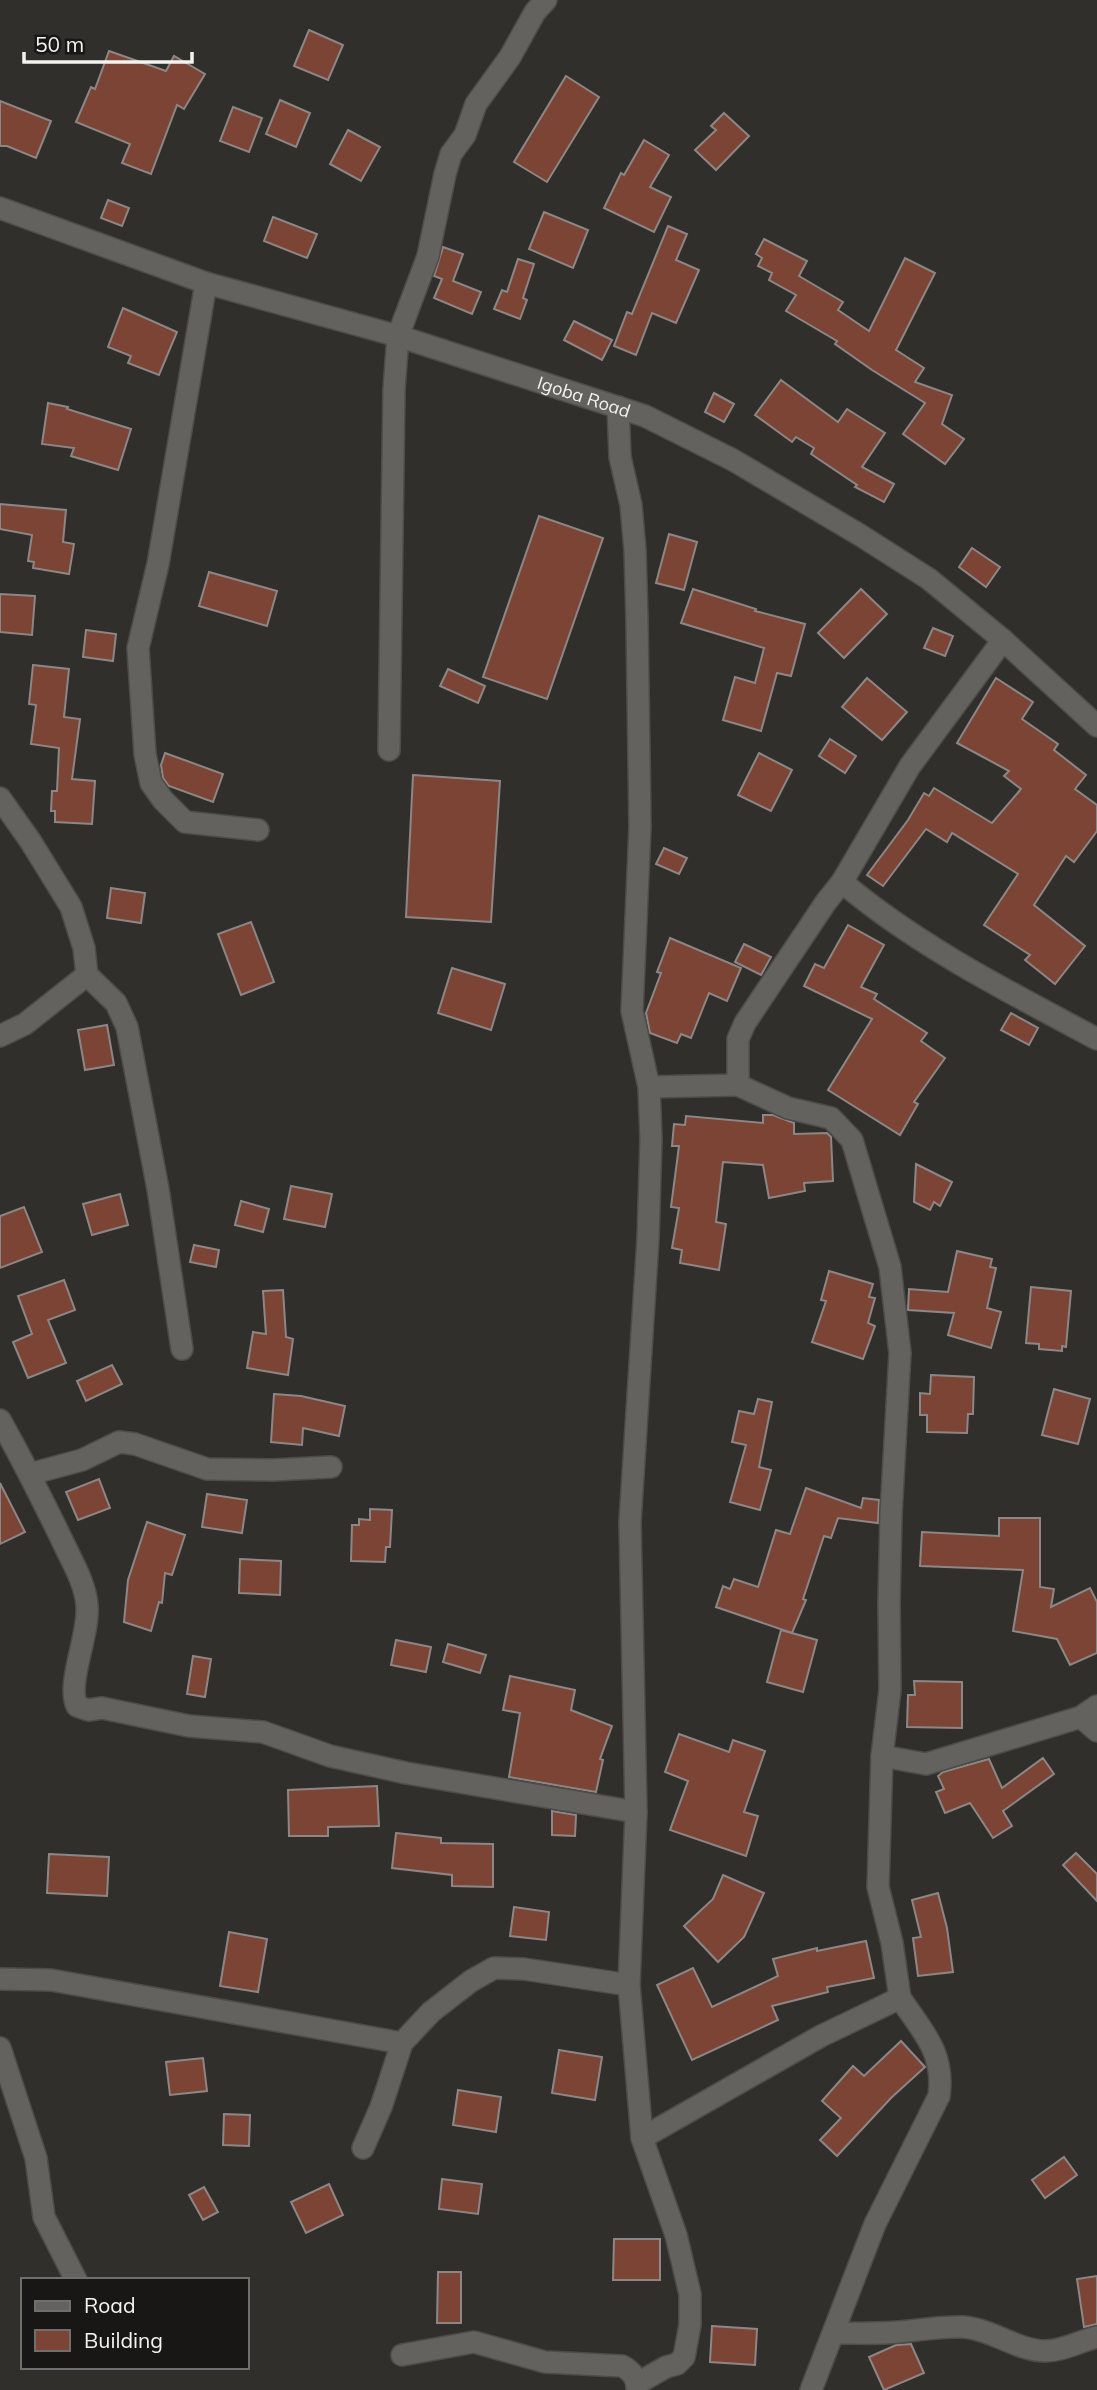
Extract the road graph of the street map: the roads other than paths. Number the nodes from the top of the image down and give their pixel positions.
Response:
1 (546, 0) edge
2 (0, 208) edge
3 (206, 282) junction
4 (398, 336) junction
5 (618, 407) junction
6 (1003, 640) junction
7 (1097, 726) edge
8 (389, 750) dead end
9 (0, 798) edge
10 (258, 830) dead end
11 (842, 881) junction
12 (88, 975) junction
13 (0, 1036) edge
14 (1097, 1039) edge
15 (738, 1085) junction
16 (649, 1087) junction
17 (182, 1349) dead end
18 (0, 1420) edge
19 (331, 1467) dead end
20 (30, 1474) junction
21 (1092, 1718) edge
22 (882, 1756) junction
23 (636, 1812) junction
24 (0, 1979) edge
25 (629, 1985) junction
26 (900, 1998) junction
27 (402, 2043) junction
28 (0, 2048) edge
29 (642, 2138) junction
30 (363, 2148) dead end
31 (75, 2278) edge
32 (834, 2333) junction
33 (1097, 2337) edge
34 (402, 2355) dead end
35 (637, 2387) edge
36 (811, 2390) edge

1 - 4 street
2 - 3 street, Igoba Road
3 - 4 street, Igoba Road
3 - 10 street
4 - 5 street, Igoba Road
4 - 8 street
5 - 6 street, Igoba Road
5 - 16 street
6 - 7 street, Igoba Road
6 - 11 street
9 - 12 street
11 - 14 street
11 - 15 street
12 - 13 street
12 - 17 street
15 - 16 street
15 - 22 street
16 - 23 street
18 - 20 street
19 - 20 street
20 - 23 street
21 - 22 street
22 - 26 street
23 - 25 street
24 - 27 street
25 - 27 street
25 - 29 street
26 - 29 street
26 - 32 street
27 - 30 street
28 - 31 street
29 - 35 street
32 - 33 street
32 - 36 street
34 - 35 street

